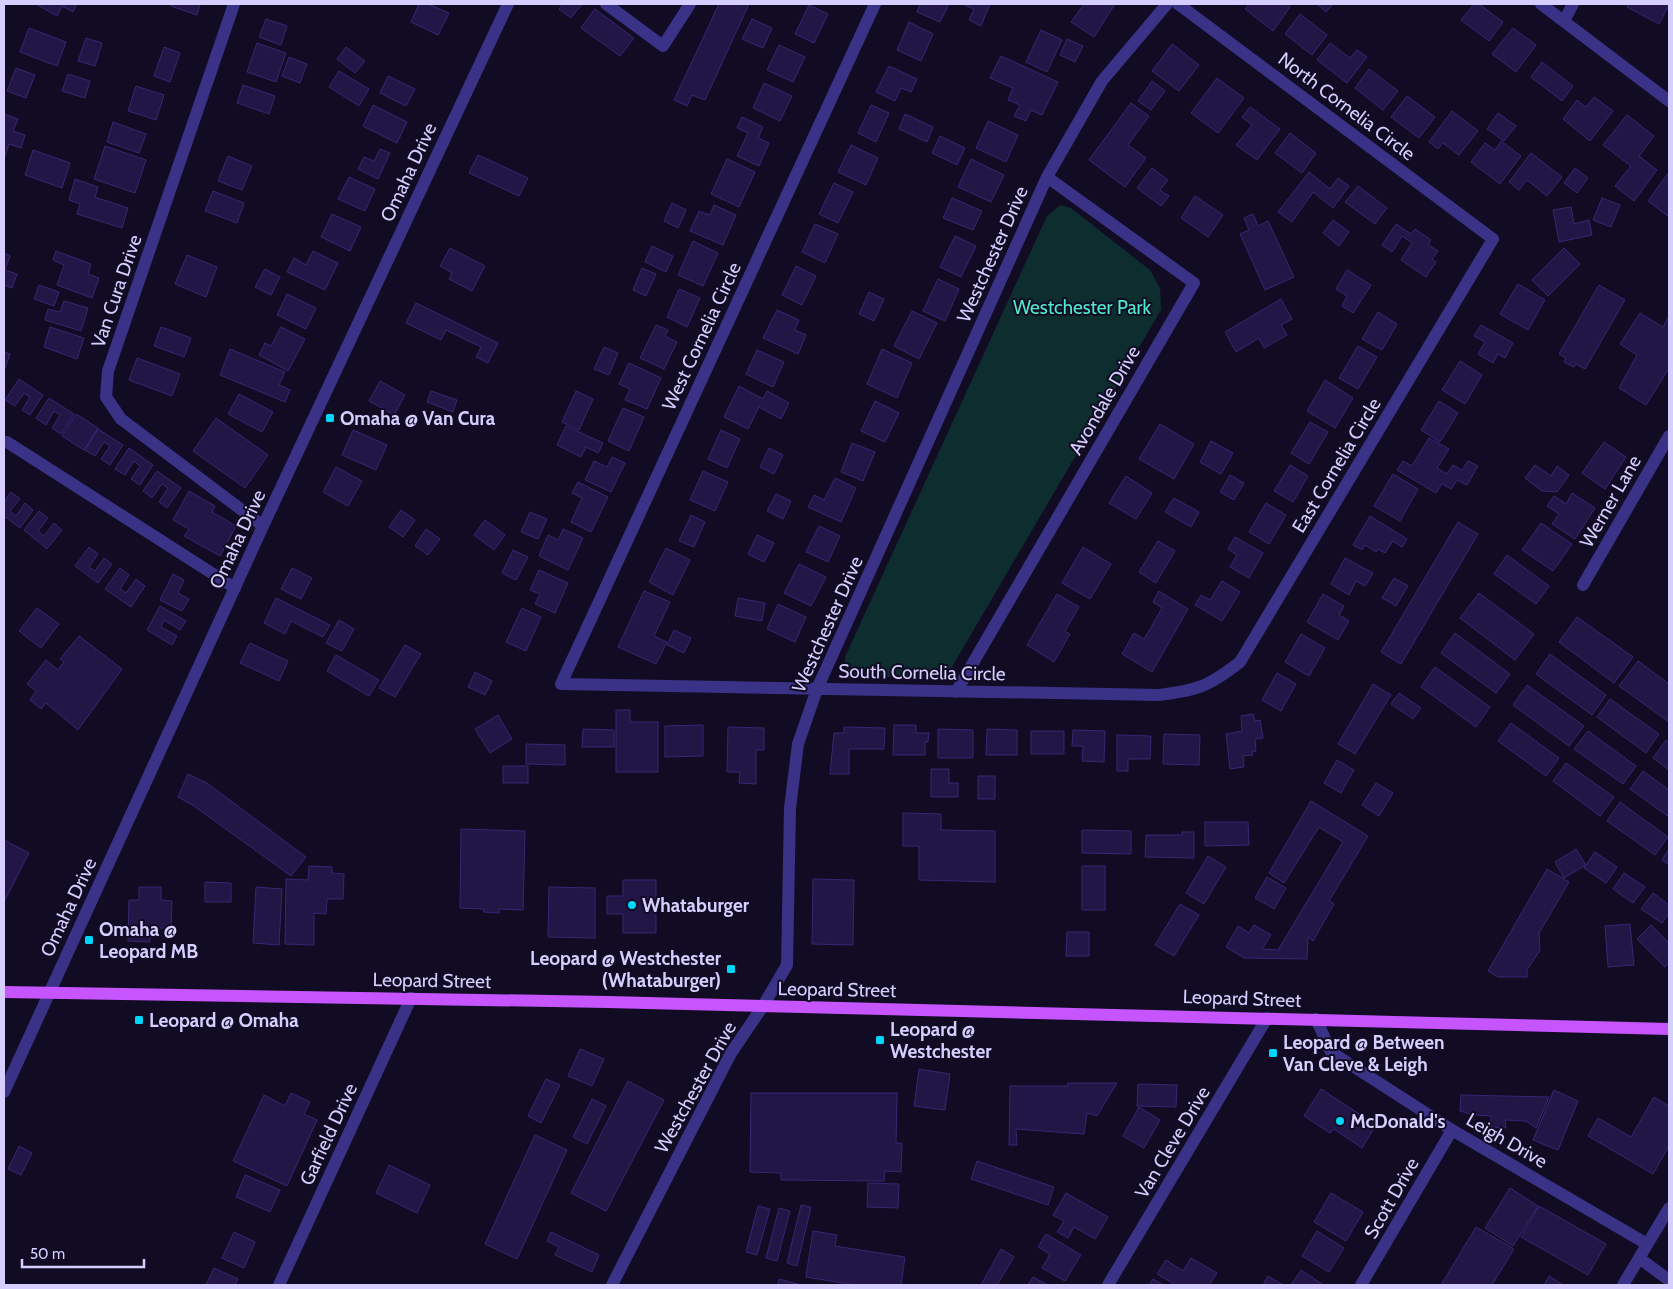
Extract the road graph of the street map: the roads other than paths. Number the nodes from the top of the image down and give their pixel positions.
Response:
1 (234, 4) edge
2 (508, 4) edge
3 (606, 4) edge
4 (690, 4) edge
5 (875, 4) edge
6 (1166, 4) edge
7 (1178, 4) edge
8 (1541, 4) edge
9 (1572, 4) edge
10 (1564, 21) junction
11 (1669, 101) edge
12 (1047, 177) junction
13 (1493, 239) joint
14 (1669, 436) edge
15 (7, 442) dead end
16 (263, 526) junction
17 (1583, 584) dead end
18 (235, 588) junction
19 (561, 684) joint
20 (817, 689) junction
21 (1192, 691) joint
22 (956, 692) junction
23 (4, 992) edge
24 (50, 993) junction
25 (411, 998) junction
26 (763, 1006) junction
27 (1267, 1018) junction
28 (1316, 1019) junction
29 (1669, 1029) edge
30 (4, 1092) edge
31 (1452, 1130) junction
32 (1669, 1208) edge
33 (1647, 1244) junction
34 (1639, 1258) junction
35 (1669, 1280) edge
36 (279, 1285) edge
37 (612, 1285) edge
38 (1108, 1285) edge
39 (1361, 1285) edge
40 (1623, 1285) edge

1 - 16 street, Van Cura Drive
2 - 16 street, Omaha Drive
3 - 4 street
5 - 19 street, West Cornelia Circle
6 - 12 street, Westchester Drive
7 - 13 street, North Cornelia Circle
8 - 10 street
9 - 10 street
10 - 11 street
12 - 20 street, Westchester Drive
12 - 22 street, Avondale Drive
13 - 21 street, East Cornelia Circle
14 - 17 street, Werner Lane
15 - 18 street
16 - 18 street, Omaha Drive
18 - 24 street, Omaha Drive
19 - 20 street, South Cornelia Circle
20 - 22 street, South Cornelia Circle
20 - 26 street, Westchester Drive
21 - 22 street, South Cornelia Circle
23 - 24 main road, Leopard Street
24 - 25 main road, Leopard Street
24 - 30 street, Omaha Drive
25 - 26 main road, Leopard Street
25 - 36 street, Garfield Drive
26 - 27 main road, Leopard Street
26 - 37 street, Westchester Drive
27 - 28 main road, Leopard Street
27 - 38 street, Van Cleve Drive
28 - 29 main road, Leopard Street
28 - 31 street, Leigh Drive
31 - 33 street, Leigh Drive
31 - 39 street, Scott Drive
32 - 33 street
33 - 34 street
34 - 35 street
34 - 40 street

